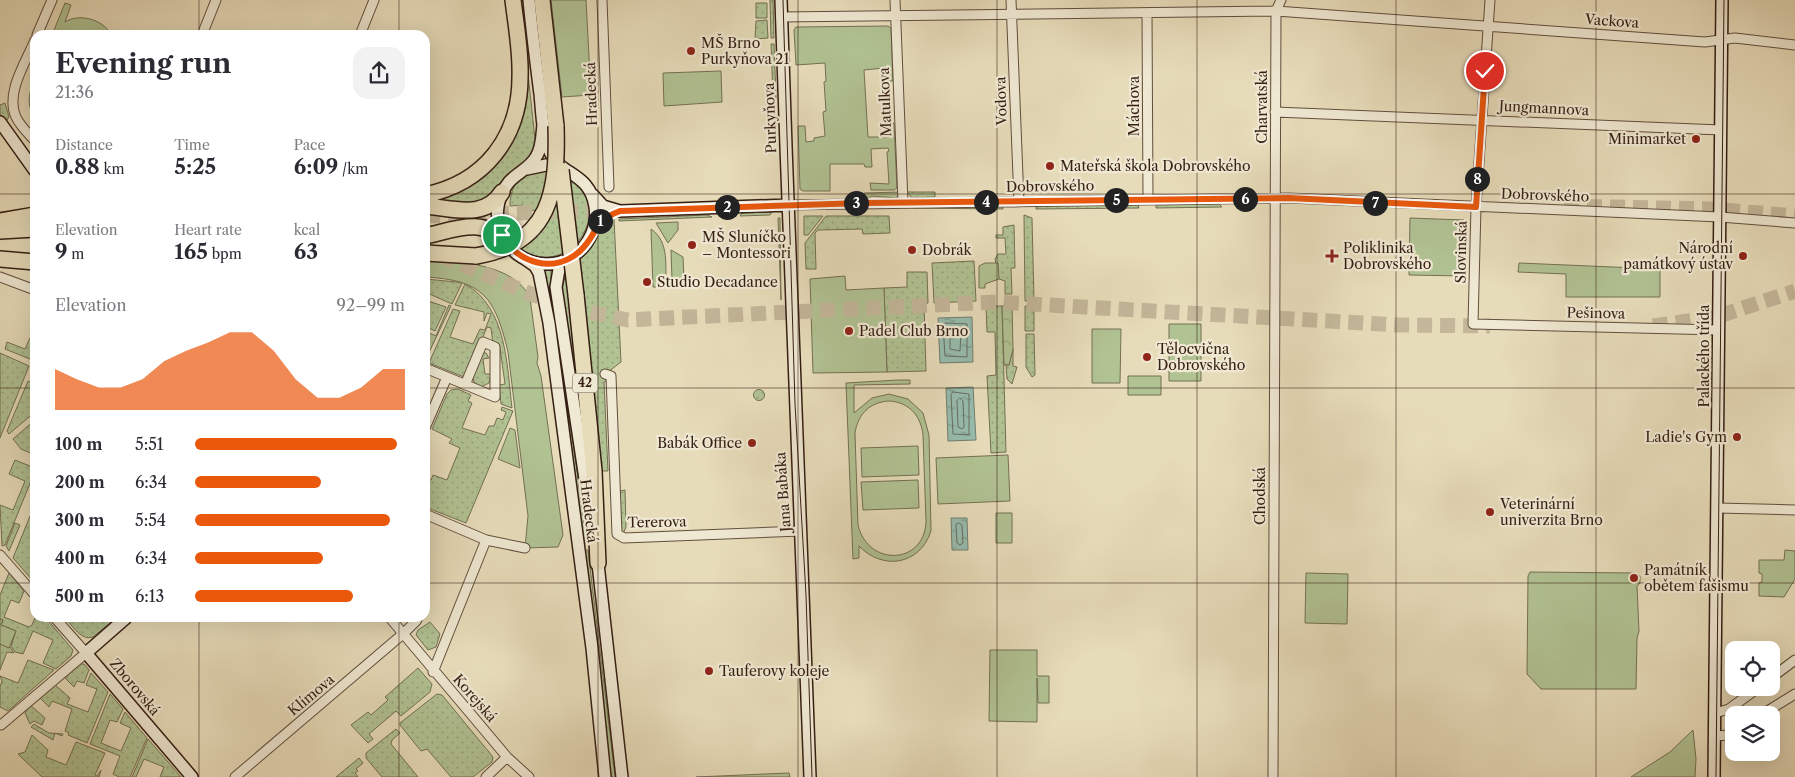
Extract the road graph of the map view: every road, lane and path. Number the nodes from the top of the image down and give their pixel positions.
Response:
1 (52, 0) edge
2 (216, 0) edge
3 (374, 0) edge
4 (513, 0) edge
5 (529, 0) edge
6 (542, 0) edge
7 (602, 0) edge
8 (781, 0) edge
9 (895, 0) edge
10 (1011, 0) edge
11 (1281, 0) edge
12 (1490, 0) edge
13 (1722, 0) edge
14 (1276, 11) junction
15 (1147, 13) junction
16 (1011, 14) junction
17 (896, 15) junction
18 (781, 17) junction
19 (1488, 26) junction
20 (39, 30) edge
21 (204, 30) edge
22 (362, 30) edge
23 (1722, 40) junction
24 (1795, 45) edge
25 (30, 52) edge
26 (1275, 112) junction
27 (1481, 118) junction
28 (0, 122) edge
29 (550, 125) junction
30 (1721, 130) junction
31 (30, 135) edge
32 (30, 164) edge
33 (569, 170) junction
34 (522, 172) junction
35 (609, 187) dead end
36 (502, 192) junction
37 (590, 192) junction
38 (430, 194) edge
39 (1275, 199) junction
40 (1148, 200) junction
41 (903, 202) junction
42 (1019, 202) junction
43 (788, 205) junction
44 (430, 206) edge
45 (1476, 207) junction
46 (620, 211) junction
47 (1275, 215) joint
48 (30, 216) edge
49 (1720, 217) junction
50 (0, 221) edge
51 (1795, 223) edge
52 (30, 229) edge
53 (0, 231) edge
54 (593, 231) junction
55 (430, 235) edge
56 (505, 242) junction
57 (30, 252) edge
58 (0, 254) edge
59 (430, 254) edge
60 (522, 257) junction
61 (0, 259) edge
62 (568, 259) junction
63 (30, 262) edge
64 (2, 278) edge
65 (30, 288) edge
66 (1473, 324) joint
67 (1719, 330) junction
68 (430, 370) edge
69 (606, 374) dead end
70 (447, 377) junction
71 (465, 385) junction
72 (430, 416) edge
73 (1718, 508) junction
74 (1795, 510) edge
75 (430, 516) edge
76 (801, 531) junction
77 (486, 540) junction
78 (525, 548) dead end
79 (0, 555) edge
80 (598, 563) junction
81 (30, 589) edge
82 (59, 622) edge
83 (121, 622) edge
84 (394, 622) edge
85 (415, 622) edge
86 (404, 633) junction
87 (86, 653) junction
88 (1795, 660) edge
89 (1780, 671) edge
90 (434, 672) junction
91 (1795, 694) edge
92 (1747, 696) edge
93 (1776, 706) edge
94 (1715, 713) junction
95 (1, 725) edge
96 (1725, 735) edge
97 (1715, 736) junction
98 (507, 757) junction
99 (192, 777) edge
100 (235, 777) edge
101 (486, 777) edge
102 (529, 777) edge
103 (604, 777) edge
104 (622, 777) edge
105 (810, 777) edge
106 (1273, 777) edge
107 (1714, 777) edge

1 - 20 street
2 - 21 street
3 - 22 street
4 - 38 highway
5 - 29 main road
6 - 29 highway, 42
7 - 35 street, Hradecká
8 - 18 main road, Purkyňova
9 - 17 street, Matulkova
10 - 16 street, Vodova
11 - 14 street, Charvatská
12 - 19 street, Slovinská
13 - 23 main road, Palackého třída
14 - 15 street, Vackova
14 - 19 street, Vackova
14 - 26 street, Charvatská
15 - 16 street, Vackova
15 - 40 street, Máchova
16 - 17 street, Vackova
16 - 42 street, Vodova
17 - 18 street, Vackova
17 - 41 street, Matulkova
18 - 43 main road, Purkyňova
19 - 23 street, Vackova
19 - 27 street, Slovinská
23 - 24 street, Vackova
23 - 30 main road, Palackého třída
25 - 31 street
26 - 27 street, Jungmannova
26 - 39 street, Charvatská
27 - 30 street, Jungmannova
27 - 45 street, Slovinská
28 - 32 main road
29 - 33 main road
29 - 34 main road
29 - 59 highway, 42, bridge
29 - 80 highway, 42, bridge
30 - 49 main road, Palackého třída
33 - 34 main road
33 - 37 main road
34 - 36 main road
36 - 44 highway
36 - 56 main road
37 - 46 main road, Dobrovského
37 - 54 main road
39 - 40 street, Dobrovského
39 - 45 street, Dobrovského
39 - 47 street, Charvatská
40 - 42 street, Dobrovského
41 - 42 street, Dobrovského
41 - 43 street, Dobrovského
43 - 46 main road, Dobrovského
43 - 76 main road, Jana Babáka
45 - 49 street, Dobrovského
45 - 66 street, Slovinská
46 - 54 main road, Dobrovského
47 - 106 street, Chodská
48 - 50 highway
49 - 51 street, Dobrovského
49 - 67 main road, Palackého třída
52 - 53 highway
54 - 62 main road
55 - 56 highway
56 - 60 main road
57 - 58 highway
60 - 62 main road
60 - 103 main road, Hradecká
61 - 63 highway
62 - 80 main road, Hradecká
64 - 65 street
66 - 67 street, Pešinova
67 - 73 main road, Palackého třída
68 - 70 street
69 - 76 street, Tererova
70 - 71 street
70 - 72 street
71 - 71 street
73 - 74 street
73 - 94 main road, Palackého třída
75 - 77 street
76 - 105 main road, Jana Babáka
77 - 78 street
77 - 90 street
79 - 81 street
80 - 104 main road, Hradecká
82 - 87 street, Zborovská
83 - 87 main road
84 - 86 street, Korejská
85 - 86 street
86 - 90 street, Korejská
86 - 100 street, Klímova
87 - 95 street
87 - 99 main road, Zborovská
88 - 89 street
90 - 98 street, Korejská
91 - 93 street
92 - 94 street
94 - 97 main road, Palackého třída
96 - 97 street
97 - 107 main road, Palackého třída
98 - 101 street
98 - 102 street, Korejská

